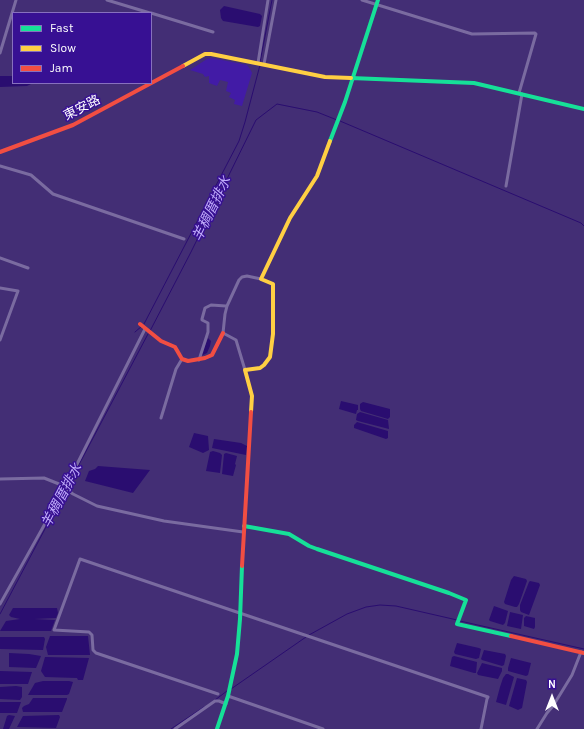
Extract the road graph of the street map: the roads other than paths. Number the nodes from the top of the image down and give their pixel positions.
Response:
1 (16, 0) edge
2 (107, 0) edge
3 (268, 0) edge
4 (276, 0) edge
5 (362, 0) edge
6 (377, 2) edge
7 (148, 12) edge
8 (152, 13) edge
9 (213, 32) dead end
10 (1, 45) edge
11 (0, 53) edge
12 (261, 63) junction
13 (352, 78) junction
14 (152, 83) edge
15 (149, 84) edge
16 (521, 94) junction
17 (584, 109) edge
18 (0, 152) edge
19 (0, 166) edge
20 (506, 186) dead end
21 (184, 239) dead end
22 (0, 258) edge
23 (28, 268) dead end
24 (261, 279) junction
25 (0, 288) edge
26 (226, 306) junction
27 (140, 324) dead end
28 (145, 329) junction
29 (223, 334) junction
30 (0, 340) edge
31 (182, 359) junction
32 (199, 360) junction
33 (245, 370) junction
34 (161, 418) dead end
35 (0, 479) edge
36 (65, 489) junction
37 (244, 526) junction
38 (244, 532) junction
39 (0, 604) edge
40 (241, 613) junction
41 (582, 653) edge
42 (218, 694) dead end
43 (229, 694) junction
44 (226, 704) junction
45 (175, 729) edge
46 (217, 729) edge
47 (323, 729) edge
48 (480, 729) edge
49 (537, 729) edge

1 - 10 street
2 - 7 street
3 - 12 street
4 - 12 street
5 - 6 street
6 - 13 street
6 - 16 street
8 - 9 street
10 - 11 street
12 - 13 street, 東安路
12 - 14 street, 東安路
13 - 16 street, 東安路
13 - 24 street
15 - 18 street, 東安路
16 - 17 street, 東安路
16 - 20 street
19 - 21 street
22 - 23 street
24 - 26 street
24 - 33 street
25 - 30 street
26 - 29 street
26 - 32 street
27 - 28 street
28 - 31 street
28 - 36 street
29 - 32 street
29 - 33 street
31 - 32 street
31 - 34 street
33 - 37 street
35 - 36 street
36 - 38 street
36 - 39 street
37 - 38 street
37 - 41 street
38 - 40 street
40 - 42 street
40 - 43 street
40 - 48 street
41 - 49 street
43 - 44 street
43 - 47 street
44 - 45 street
44 - 46 street

